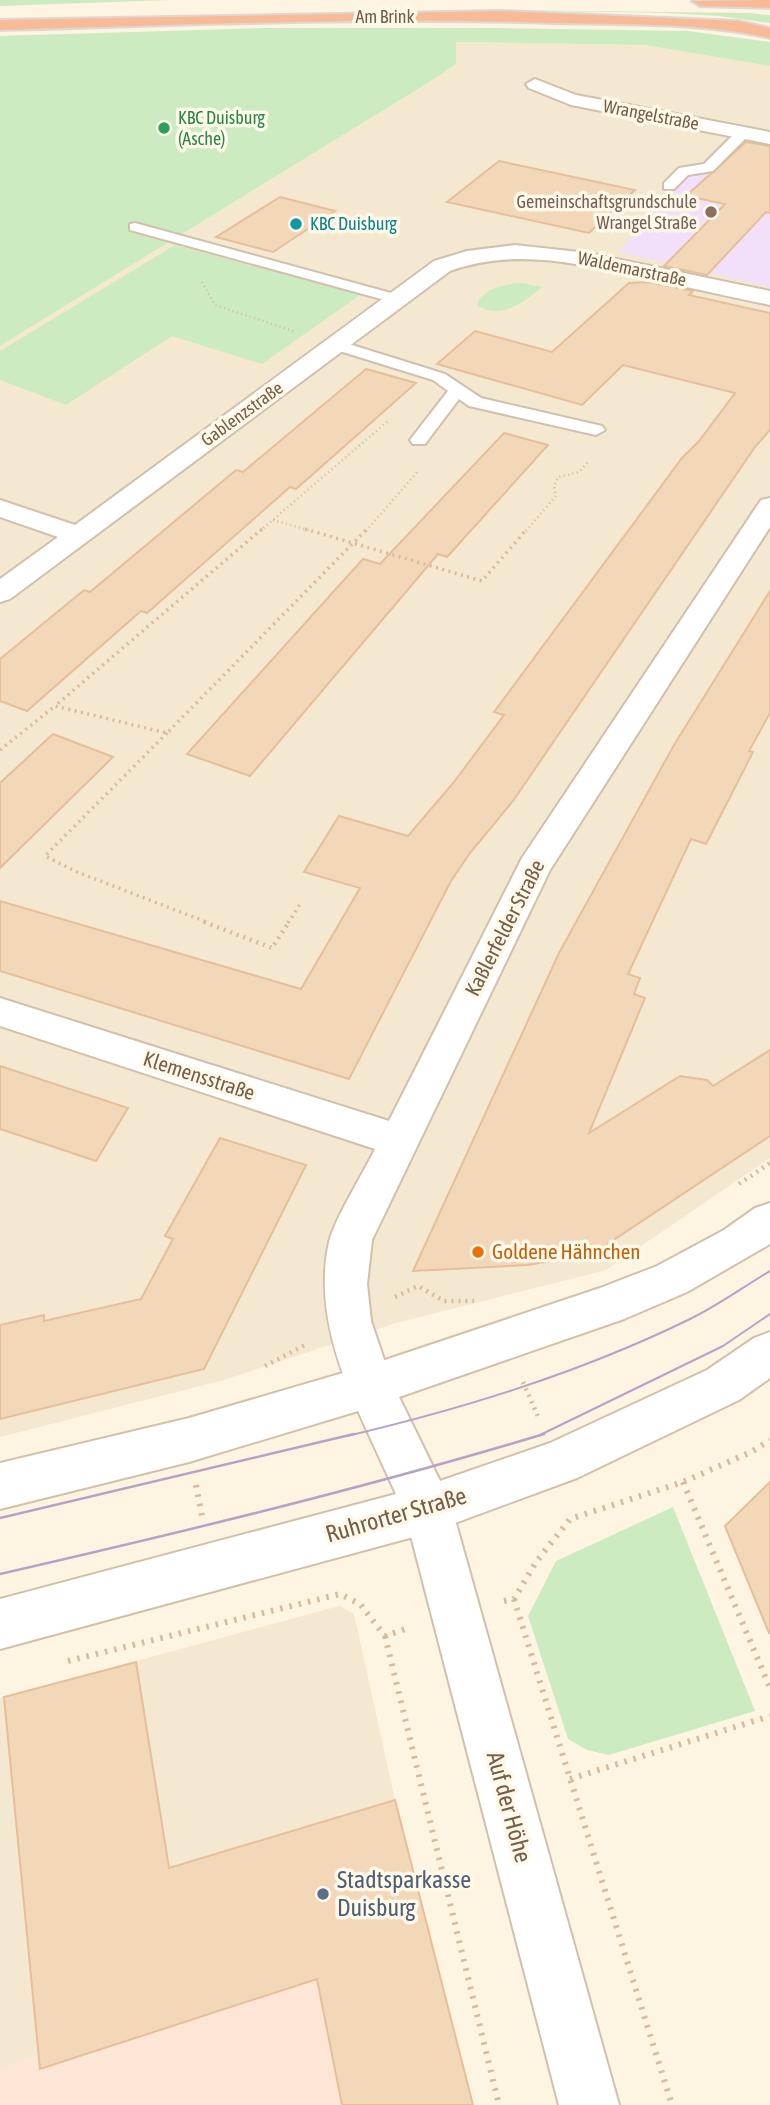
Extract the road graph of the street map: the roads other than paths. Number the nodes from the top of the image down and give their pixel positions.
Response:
1 (678, 2) dead end
2 (215, 3) dead end
3 (770, 3) edge
4 (250, 5) junction
5 (0, 8) edge
6 (27, 8) dead end
7 (770, 10) edge
8 (0, 14) edge
9 (0, 25) edge
10 (770, 33) edge
11 (535, 84) dead end
12 (743, 133) junction
13 (770, 138) edge
14 (669, 186) dead end
15 (135, 227) dead end
16 (492, 251) joint
17 (770, 298) edge
18 (397, 299) junction
19 (336, 345) junction
20 (457, 390) junction
21 (596, 430) road end
22 (419, 440) dead end
23 (770, 506) edge
24 (0, 508) edge
25 (78, 535) junction
26 (0, 593) edge
27 (0, 1012) edge
28 (397, 1140) junction
29 (770, 1221) edge
30 (770, 1352) edge
31 (370, 1387) junction
32 (0, 1486) edge
33 (428, 1509) junction
34 (0, 1624) edge
35 (589, 2105) edge

1 - 3 highway
2 - 4 highway
4 - 7 highway, Am Brink
4 - 8 highway, Am Brink
5 - 6 highway
9 - 10 highway, Am Brink
11 - 12 street, Wrangelstraße
12 - 13 street, Wrangelstraße
12 - 14 lane
15 - 18 lane
16 - 17 street, Waldemarstraße
16 - 18 street, Gablenzstraße
18 - 19 street, Gablenzstraße
19 - 20 lane
19 - 25 street, Gablenzstraße
20 - 21 lane
20 - 22 lane
23 - 28 street, Kaßlerfelder Straße
24 - 25 street
25 - 26 street, Gablenzstraße
27 - 28 street, Klemensstraße
28 - 31 street, Kaßlerfelder Straße
29 - 31 street
30 - 33 street, Ruhrorter Straße
31 - 32 street
31 - 33 street, Auf der Höhe
33 - 34 street, Ruhrorter Straße
33 - 35 street, Auf der Höhe

